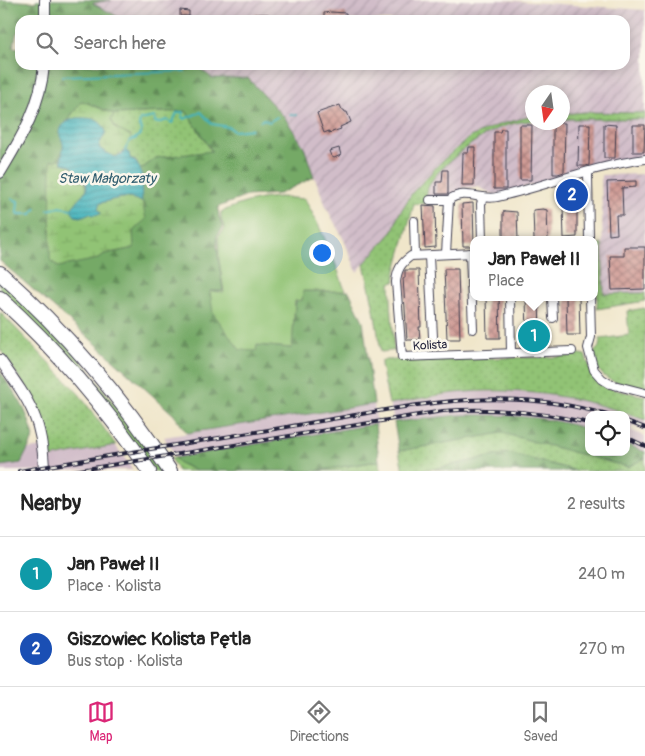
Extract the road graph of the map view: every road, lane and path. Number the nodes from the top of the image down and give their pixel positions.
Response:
1 (45, 2) edge
2 (45, 15) edge
3 (44, 70) edge
4 (645, 159) edge
5 (588, 172) junction
6 (0, 173) edge
7 (484, 197) junction
8 (430, 200) dead end
9 (449, 200) junction
10 (414, 221) dead end
11 (482, 236) edge
12 (589, 236) edge
13 (470, 253) edge
14 (446, 254) junction
15 (415, 255) junction
16 (429, 256) junction
17 (0, 273) edge
18 (0, 298) edge
19 (473, 301) edge
20 (510, 301) edge
21 (552, 301) edge
22 (590, 301) edge
23 (553, 318) dead end
24 (473, 329) dead end
25 (433, 337) dead end
26 (572, 351) dead end
27 (511, 354) junction
28 (0, 360) edge
29 (645, 392) edge
30 (44, 471) edge
31 (149, 471) edge
32 (170, 471) edge

1 - 2 street
3 - 6 street
4 - 5 street
5 - 7 street
5 - 12 street
7 - 9 street
7 - 11 street
8 - 9 street
9 - 14 street
10 - 15 street
13 - 14 street
14 - 16 street
15 - 16 street
15 - 27 street, Kolista
16 - 25 street, Kolista
17 - 32 highway
18 - 31 highway
19 - 24 street
20 - 27 street
21 - 23 street
22 - 29 street
26 - 27 street, Kolista
28 - 30 street

